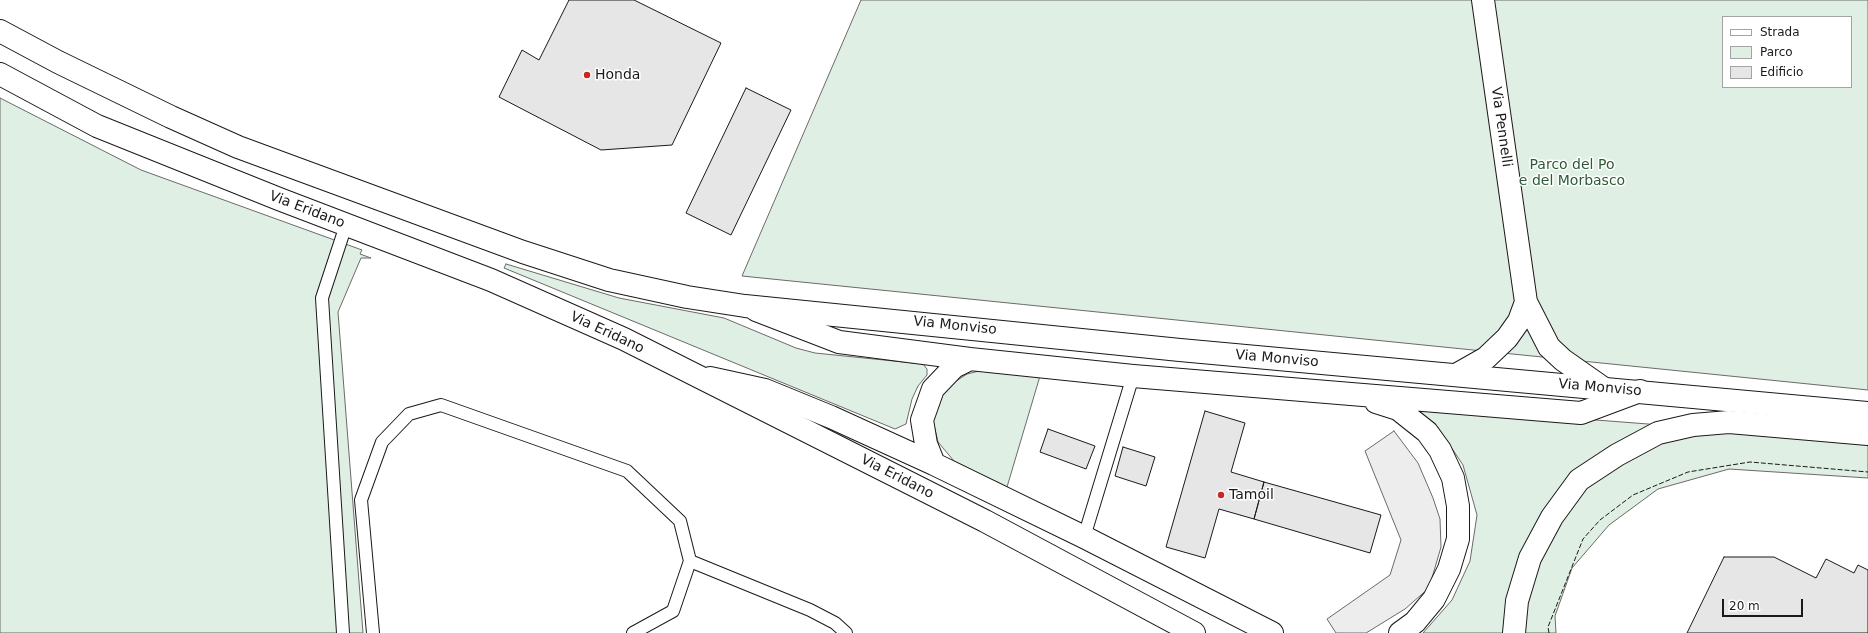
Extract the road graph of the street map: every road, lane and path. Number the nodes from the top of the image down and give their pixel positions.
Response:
1 (1483, 0) edge
2 (0, 15) edge
3 (0, 31) edge
4 (58, 62) junction
5 (0, 74) edge
6 (0, 87) edge
7 (97, 126) junction
8 (346, 225) junction
9 (1526, 302) junction
10 (745, 306) junction
11 (970, 359) junction
12 (689, 373) junction
13 (1456, 375) junction
14 (1133, 376) junction
15 (1603, 388) junction
16 (1640, 391) junction
17 (1352, 394) junction
18 (1868, 413) edge
19 (1868, 434) edge
20 (934, 464) junction
21 (1084, 537) junction
22 (690, 561) junction
23 (343, 633) edge
24 (373, 633) edge
25 (633, 633) edge
26 (846, 633) edge
27 (1194, 633) edge
28 (1272, 633) edge
29 (1400, 633) edge
30 (1514, 633) edge

1 - 9 main road, Via Pennelli
2 - 4 main road
3 - 4 main road
4 - 10 main road, Via Monviso
5 - 7 main road, Via Eridano
6 - 7 main road
7 - 8 main road, Via Eridano
8 - 12 main road, Via Eridano
8 - 23 lane
9 - 13 main road, Via Pennelli
9 - 15 main road, Via Pennelli
10 - 11 main road
10 - 13 main road, Via Monviso
11 - 14 main road
11 - 20 main road
12 - 20 main road
12 - 27 main road, Via Eridano
13 - 15 main road, Via Monviso
14 - 17 main road
14 - 21 lane
15 - 16 main road, Via Monviso
16 - 17 main road
16 - 18 main road, Via Monviso
17 - 29 main road
19 - 30 main road
20 - 21 main road
21 - 28 main road
22 - 24 lane
22 - 25 lane
22 - 26 lane

